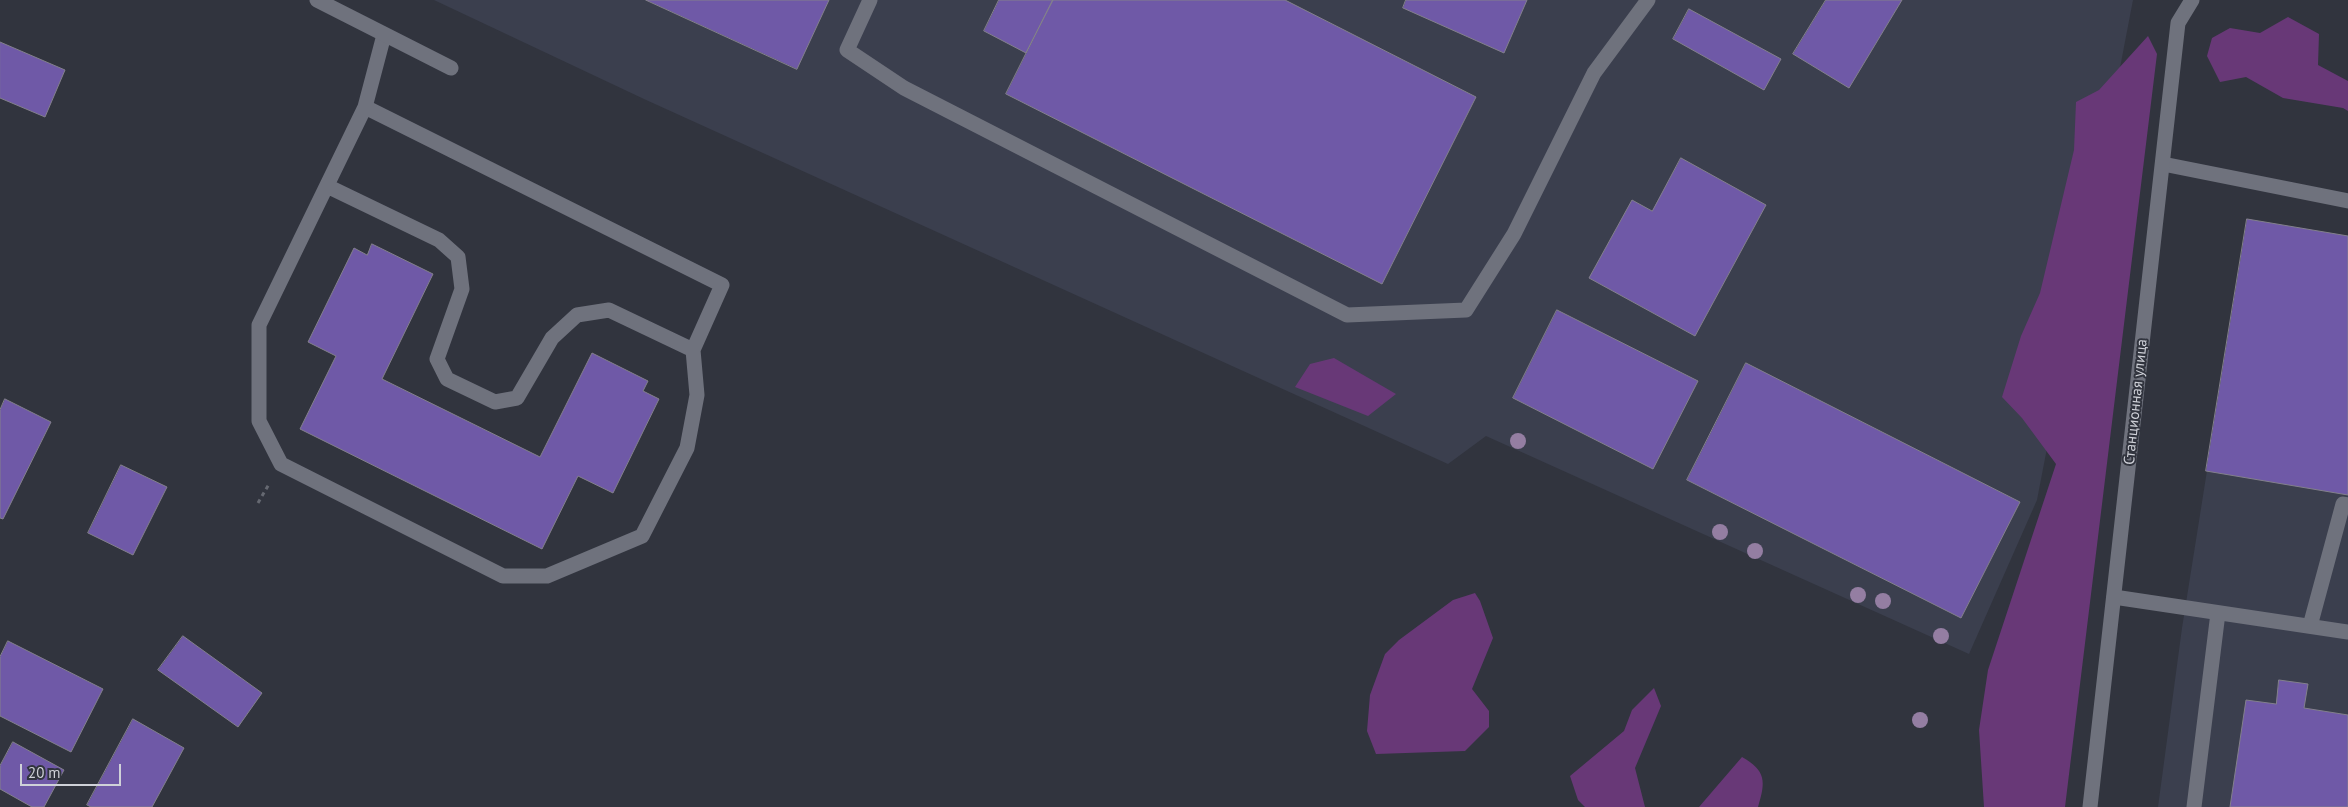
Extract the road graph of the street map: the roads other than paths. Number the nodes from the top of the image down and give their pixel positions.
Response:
1 (317, 0) edge
2 (870, 0) edge
3 (1648, 0) edge
4 (2192, 0) edge
5 (384, 35) junction
6 (451, 68) dead end
7 (365, 107) junction
8 (2163, 164) junction
9 (327, 186) junction
10 (2348, 201) edge
11 (693, 350) junction
12 (2348, 505) edge
13 (2114, 598) junction
14 (2218, 613) junction
15 (2310, 626) junction
16 (2348, 632) edge
17 (2090, 807) edge
18 (2194, 807) edge

1 - 5 street
2 - 3 street
4 - 8 street, Станционная улица
5 - 6 street
5 - 7 street
7 - 9 street
7 - 11 street
8 - 10 street
8 - 13 street, Станционная улица
9 - 11 street
9 - 11 street
12 - 15 street
13 - 14 street
13 - 17 street, Станционная улица
14 - 15 street
14 - 18 street
15 - 16 street

